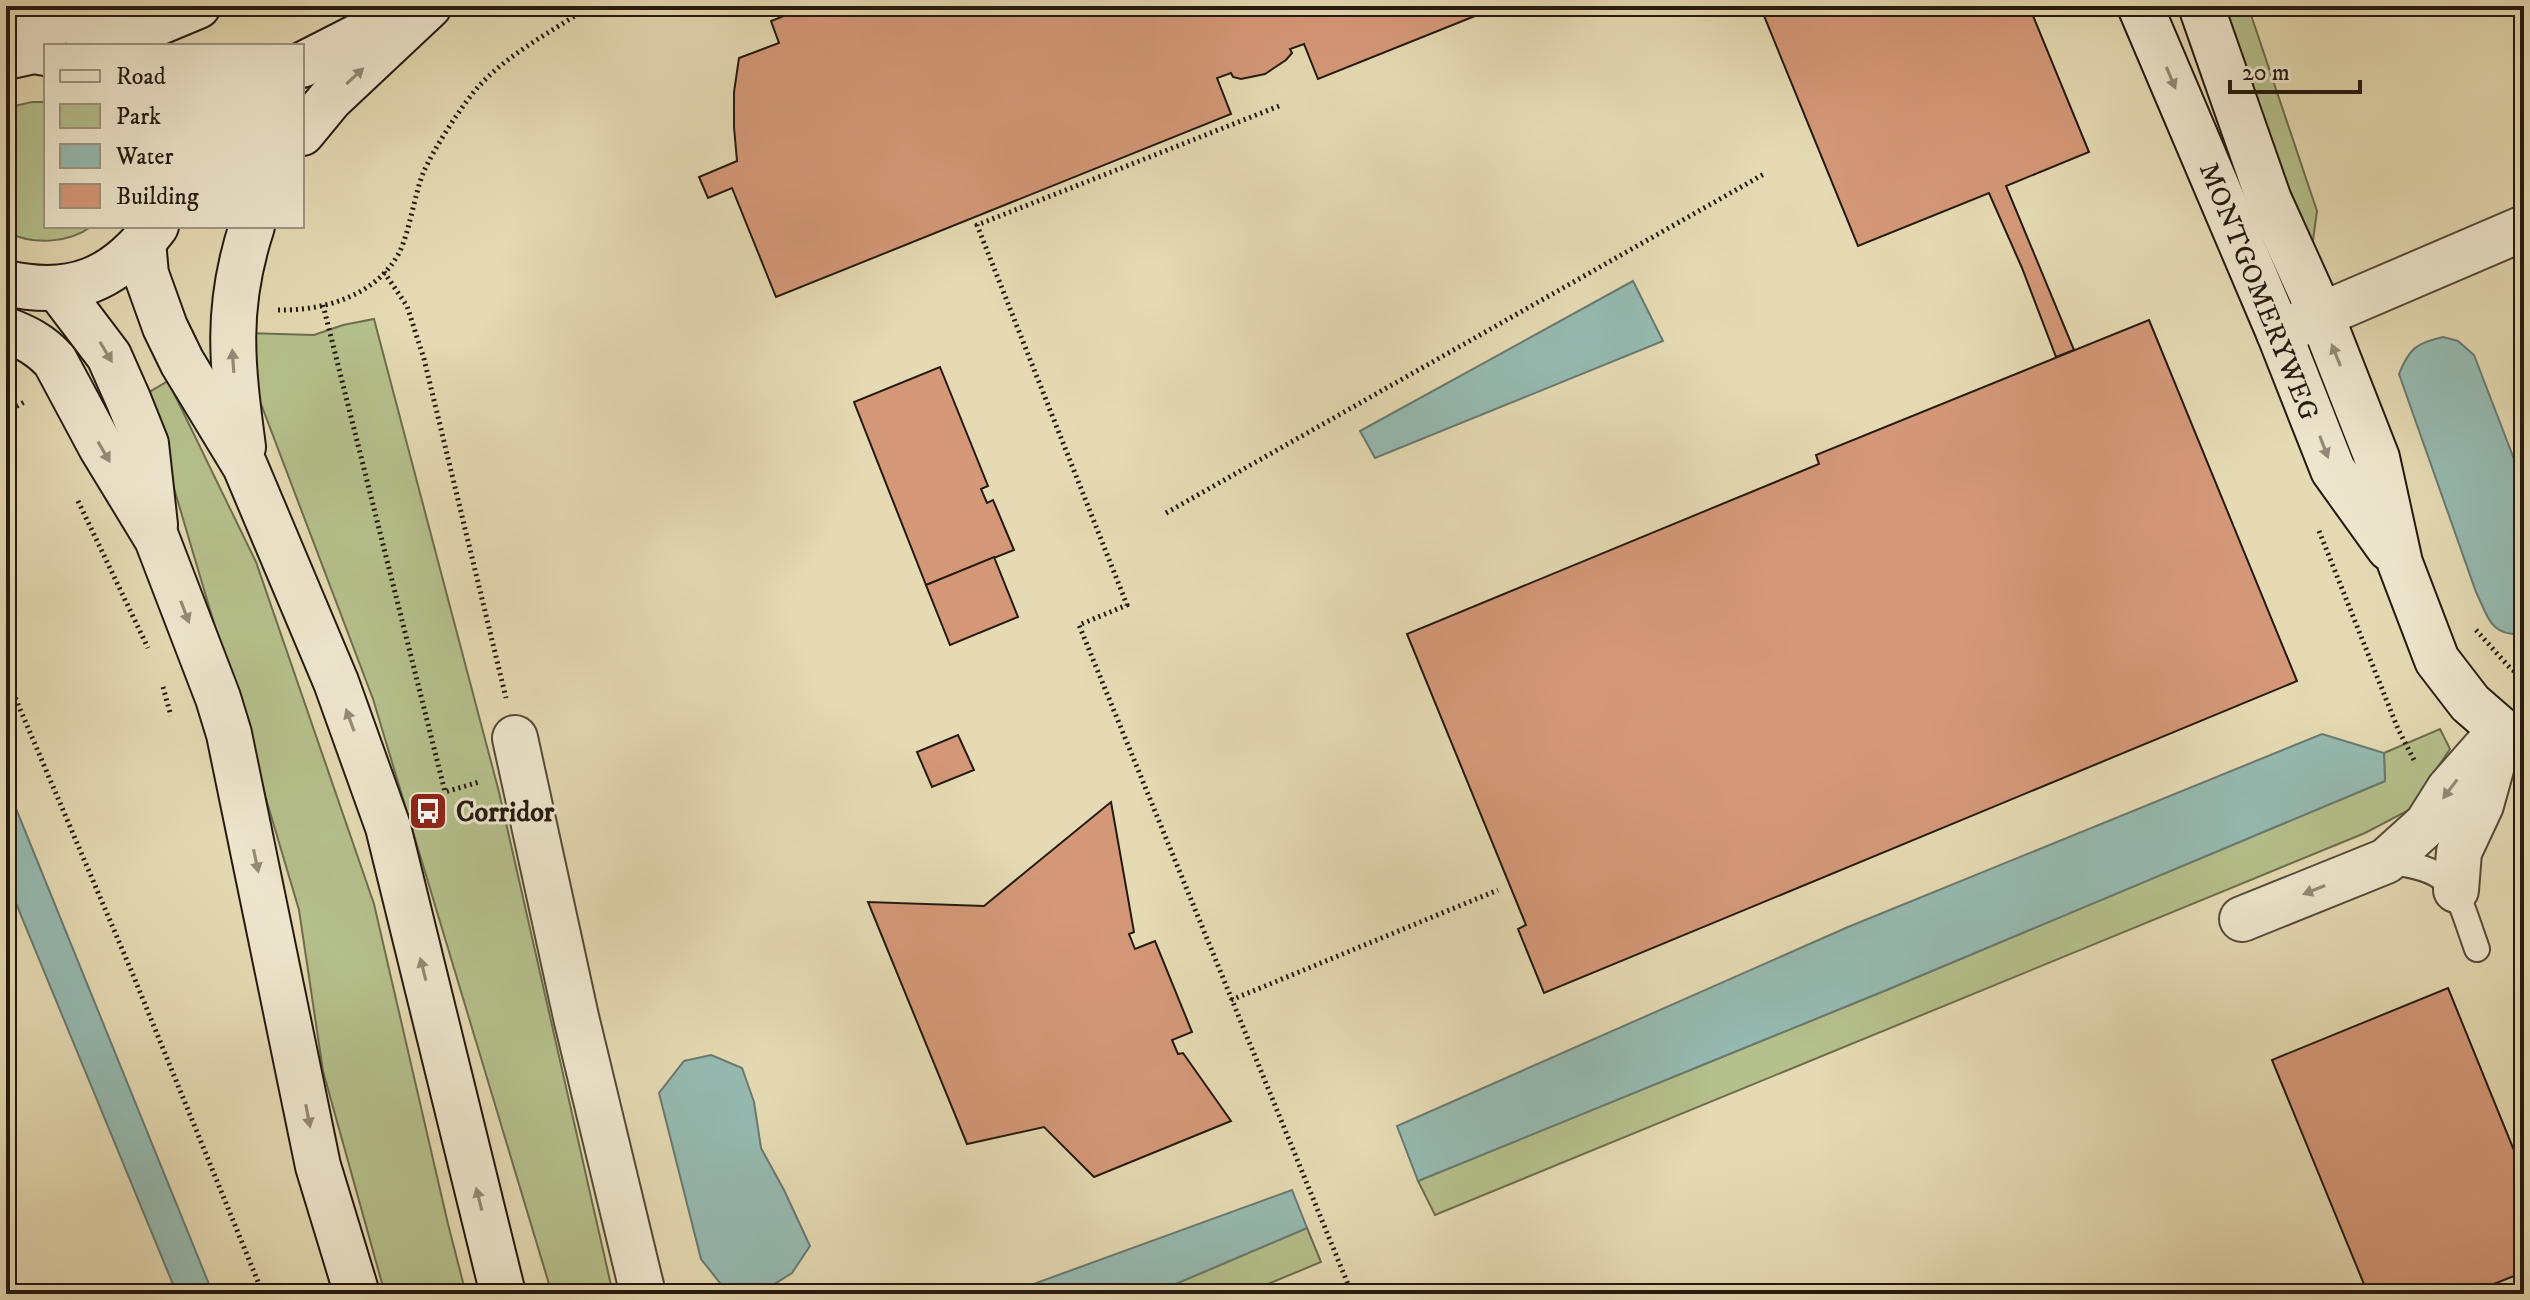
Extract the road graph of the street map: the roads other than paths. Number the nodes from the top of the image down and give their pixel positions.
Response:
1 (198, 6) edge
2 (230, 6) edge
3 (418, 6) edge
4 (429, 6) edge
5 (2140, 6) edge
6 (2201, 6) edge
7 (8, 25) edge
8 (125, 42) edge
9 (184, 44) edge
10 (44, 53) edge
11 (304, 64) edge
12 (304, 131) edge
13 (251, 228) edge
14 (2524, 228) edge
15 (150, 234) edge
16 (6, 283) edge
17 (59, 290) junction
18 (2321, 315) junction
19 (6, 330) edge
20 (2279, 333) junction
21 (245, 466) junction
22 (157, 539) junction
23 (2400, 563) junction
24 (2513, 736) edge
25 (519, 754) road end
26 (2386, 861) junction
27 (2456, 890) junction
28 (2242, 919) dead end
29 (2477, 949) dead end
30 (507, 1288) edge
31 (357, 1294) edge
32 (643, 1294) edge

1 - 8 main road
2 - 9 main road
3 - 11 main road
12 -> 4 main road
5 -> 20 main road, MONTGOMERYWEG
6 - 18 main road, MONTGOMERYWEG
7 - 8 main road
7 - 10 main road
21 -> 13 main road
14 - 18 main road
15 - 17 main road
15 - 21 main road
16 - 17 main road
17 -> 22 main road
18 - 20 main road
23 -> 18 main road, MONTGOMERYWEG
19 -> 22 main road
20 -> 23 main road, MONTGOMERYWEG
30 -> 21 main road
22 -> 31 main road
23 - 24 main road, MONTGOMERYWEG
24 -> 26 main road
24 - 27 main road
25 - 32 main road
26 - 27 lane
26 -> 28 main road
27 - 29 lane

